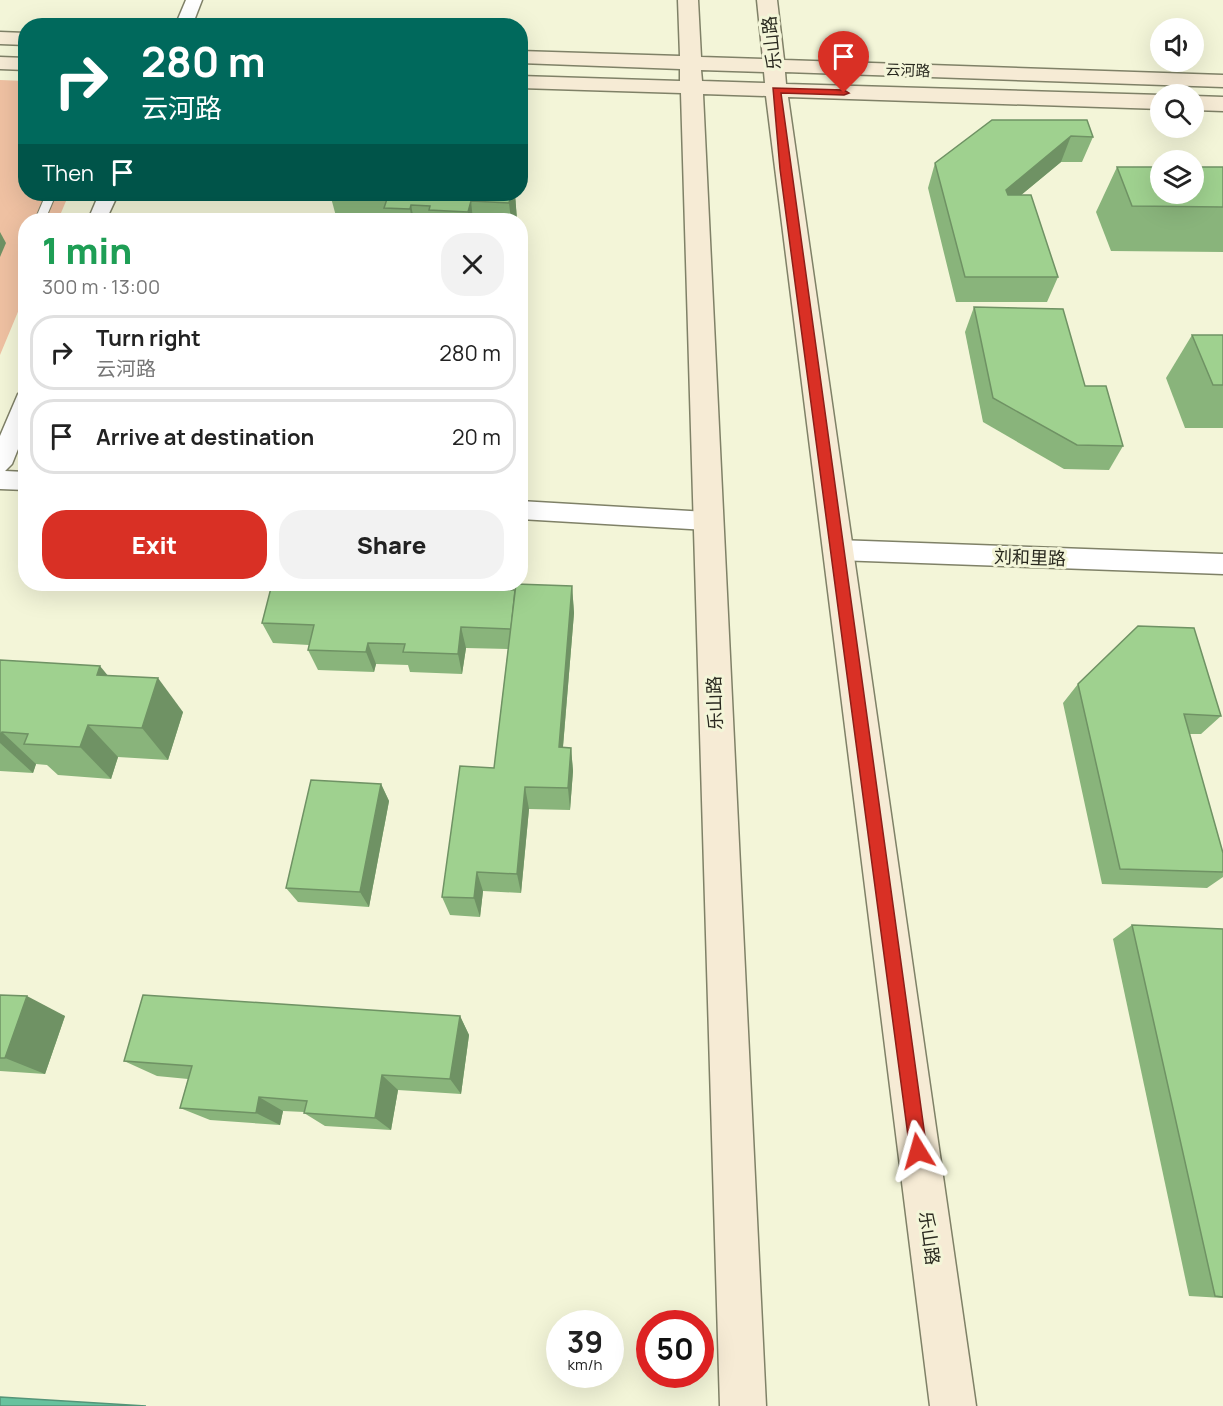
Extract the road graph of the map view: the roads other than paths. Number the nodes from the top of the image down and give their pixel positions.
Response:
1 (194, 0) edge
2 (688, 0) edge
3 (767, 0) edge
4 (186, 18) edge
5 (0, 38) edge
6 (18, 39) edge
7 (528, 58) edge
8 (0, 63) edge
9 (18, 64) edge
10 (691, 75) junction
11 (775, 77) junction
12 (1223, 81) edge
13 (528, 82) edge
14 (1150, 101) edge
15 (1204, 103) edge
16 (1223, 104) edge
17 (18, 420) edge
18 (0, 464) edge
19 (0, 480) edge
20 (18, 481) edge
21 (528, 510) edge
22 (707, 521) junction
23 (837, 550) junction
24 (1223, 564) edge
25 (743, 1406) edge
26 (953, 1406) edge

1 - 4 street
2 - 10 main road, 乐山路
3 - 11 main road, 乐山路
5 - 6 main road
7 - 10 main road, 云河路
8 - 9 main road
10 - 11 main road, 云河路
10 - 13 main road, 云河路
10 - 22 main road, 乐山路
11 - 12 main road, 云河路
11 - 14 main road, 云河路
11 - 23 main road, 乐山路
15 - 16 main road
17 - 18 street
19 - 20 street
21 - 22 street
22 - 25 main road, 乐山路
23 - 24 street, 刘和里路
23 - 26 main road, 乐山路

